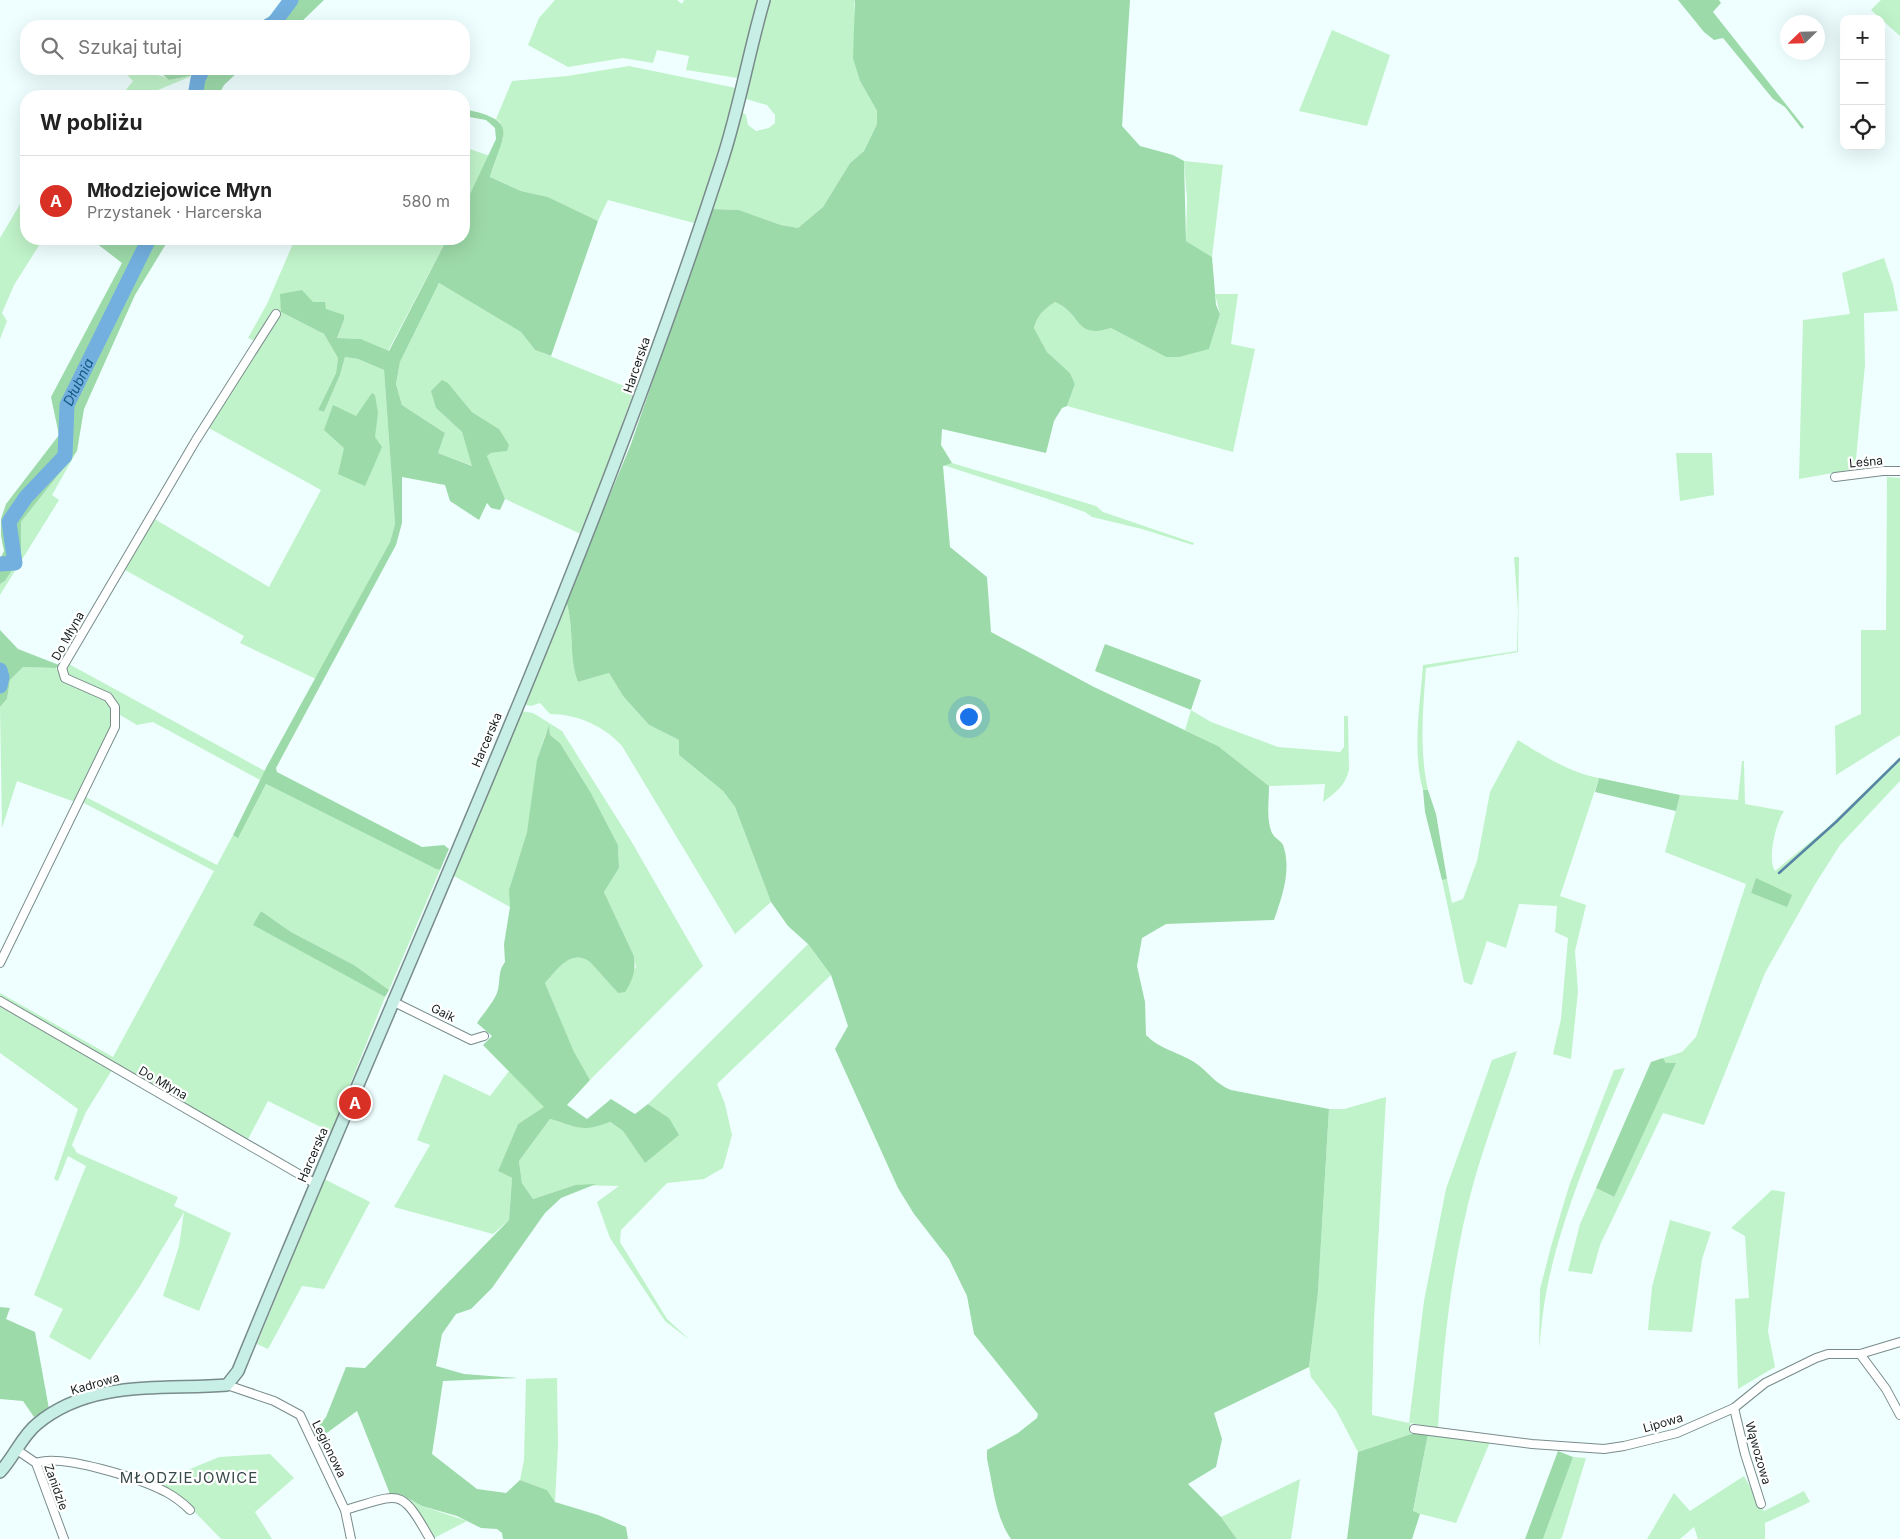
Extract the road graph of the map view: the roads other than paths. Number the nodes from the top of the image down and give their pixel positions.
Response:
1 (764, 0) edge
2 (276, 314) dead end
3 (1900, 471) edge
4 (1835, 477) dead end
5 (0, 963) edge
6 (0, 1001) edge
7 (392, 1001) junction
8 (484, 1036) dead end
9 (316, 1184) junction
10 (1900, 1342) edge
11 (1860, 1354) junction
12 (227, 1385) junction
13 (1734, 1408) junction
14 (1900, 1414) edge
15 (1414, 1428) dead end
16 (17, 1450) junction
17 (36, 1463) junction
18 (0, 1472) edge
19 (1761, 1504) dead end
20 (190, 1510) dead end
21 (345, 1510) junction
22 (64, 1539) edge
23 (351, 1539) edge
24 (430, 1539) edge

1 - 7 street, Harcerska
2 - 5 street, Do Młyna
3 - 4 street, Leśna
6 - 9 street, Do Młyna
7 - 8 street, Gaik
7 - 9 street, Harcerska
9 - 12 street, Harcerska
10 - 11 street, Lipowa
11 - 13 street, Lipowa
11 - 14 street
12 - 16 street, Kadrowa
12 - 21 street, Legionowa
13 - 15 street, Lipowa
13 - 19 street, Wąwozowa
16 - 17 street, Zanidzie
16 - 18 street, Kadrowa
17 - 20 street
17 - 22 street, Zanidzie
21 - 23 street, Legionowa
21 - 24 street

